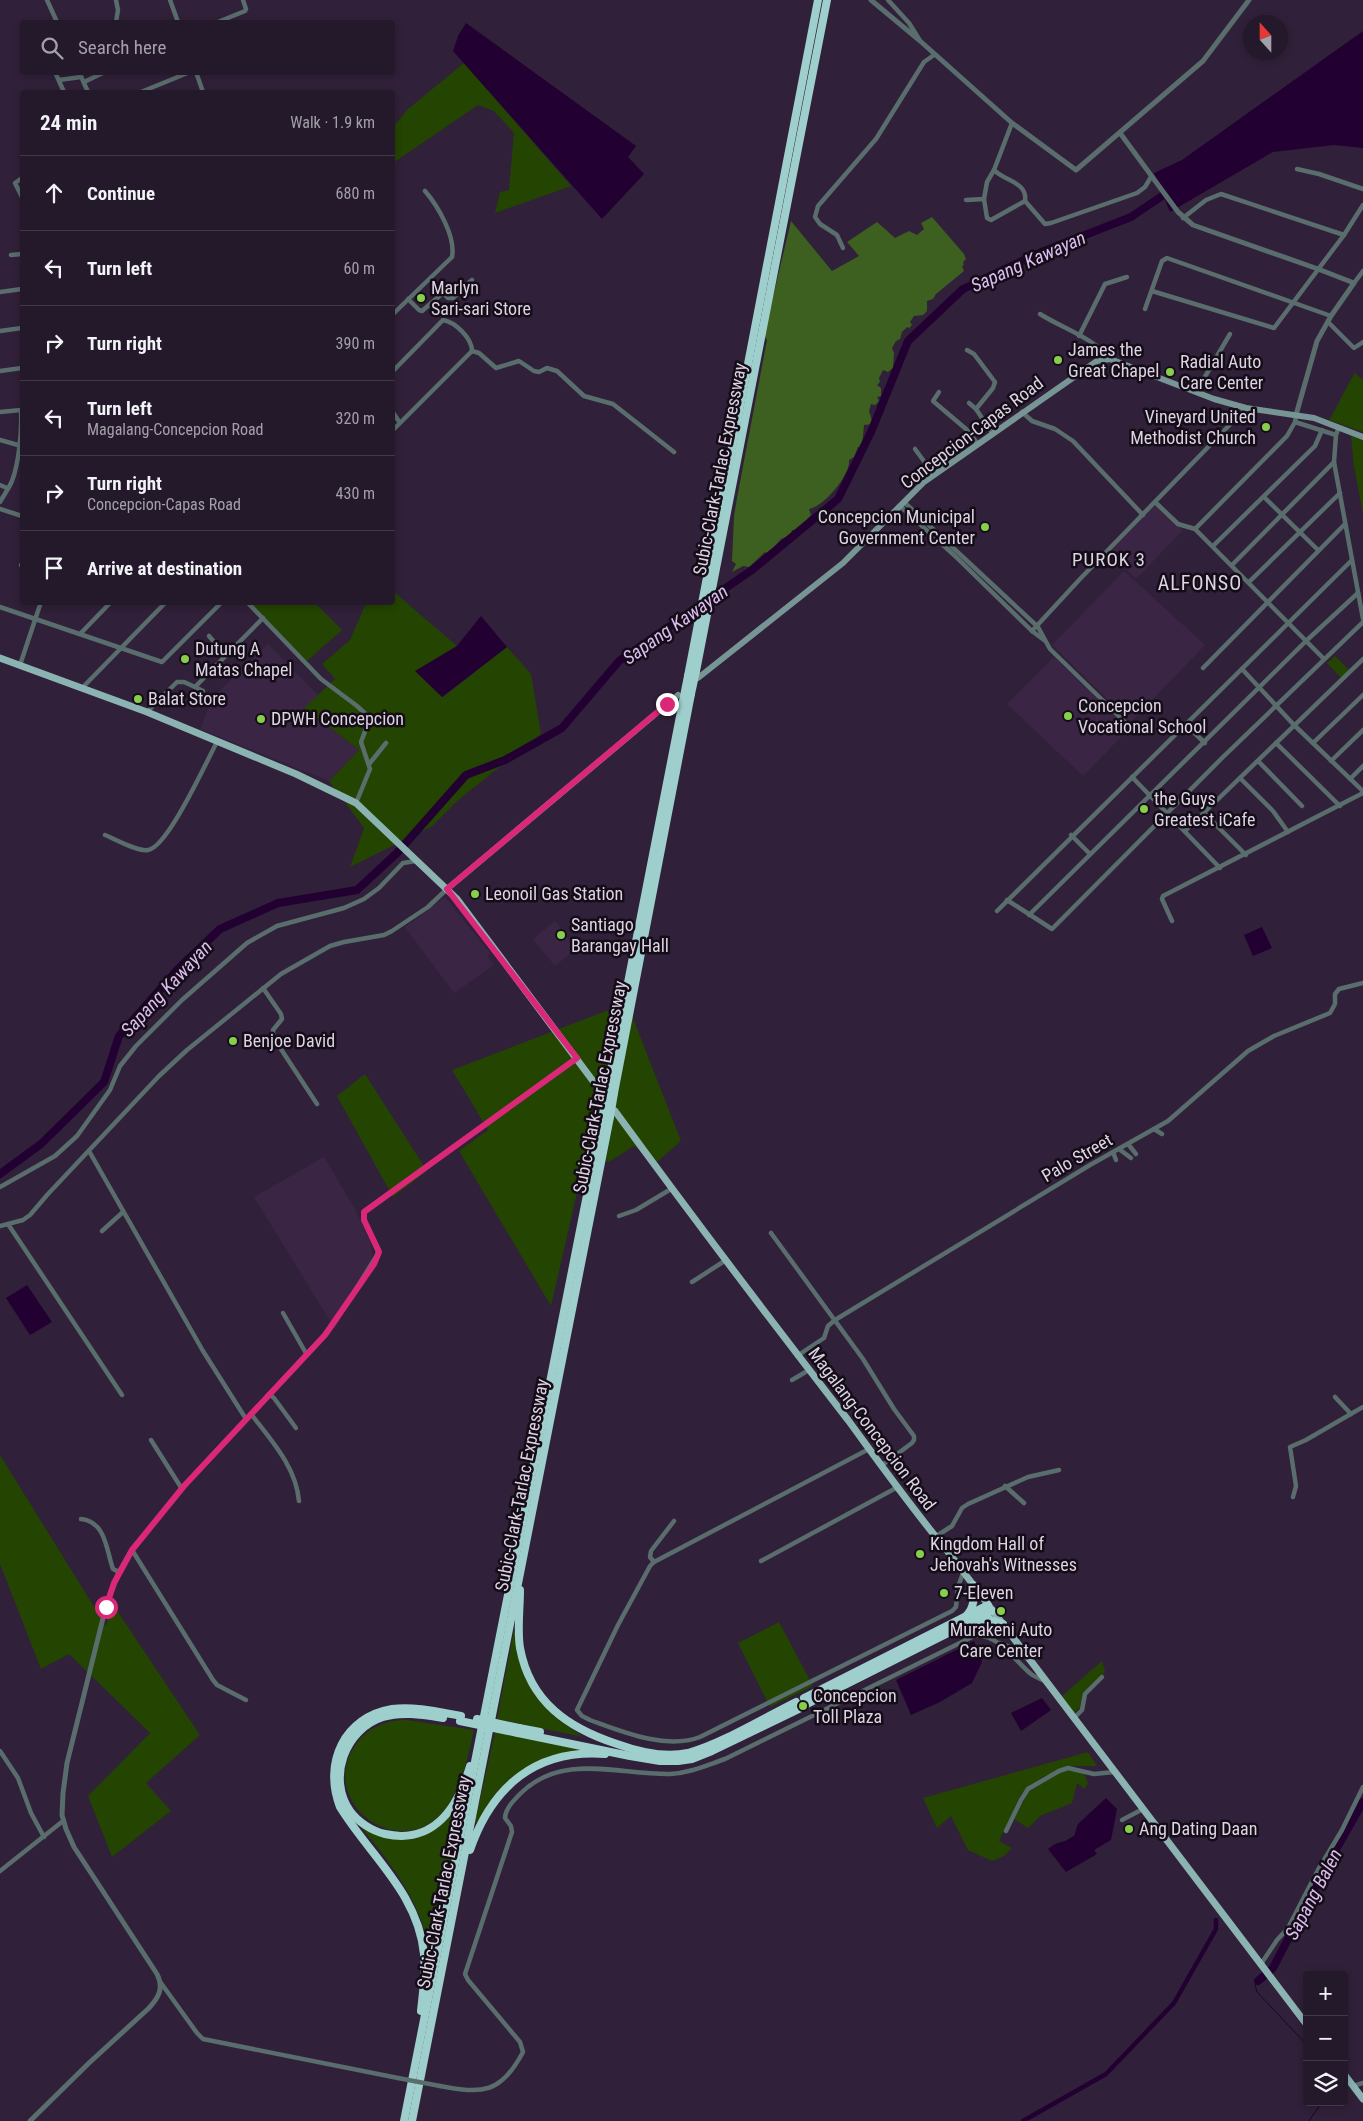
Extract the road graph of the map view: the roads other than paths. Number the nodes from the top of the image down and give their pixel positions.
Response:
1 (47, 0) edge
2 (116, 0) edge
3 (170, 0) edge
4 (243, 0) edge
5 (818, 0) edge
6 (827, 0) edge
7 (871, 0) edge
8 (888, 0) edge
9 (1249, 0) edge
10 (55, 20) edge
11 (116, 20) edge
12 (177, 20) edge
13 (223, 20) edge
14 (919, 40) junction
15 (934, 55) junction
16 (56, 75) edge
17 (80, 75) edge
18 (99, 75) edge
19 (183, 75) edge
20 (197, 75) edge
21 (59, 80) junction
22 (84, 82) junction
23 (63, 90) edge
24 (87, 90) edge
25 (146, 90) edge
26 (203, 90) edge
27 (1012, 123) junction
28 (1120, 133) junction
29 (1297, 169) dead end
30 (994, 170) junction
31 (1153, 178) junction
32 (20, 179) edge
33 (1363, 189) edge
34 (425, 191) dead end
35 (20, 194) edge
36 (984, 199) junction
37 (966, 200) dead end
38 (1025, 201) junction
39 (1363, 204) edge
40 (1183, 218) junction
41 (1344, 235) junction
42 (843, 248) dead end
43 (20, 254) edge
44 (11, 255) dead end
45 (1318, 269) junction
46 (1363, 271) edge
47 (1127, 277) dead end
48 (472, 280) dead end
49 (1354, 283) junction
50 (20, 289) edge
51 (1152, 291) junction
52 (0, 292) edge
53 (408, 299) junction
54 (1292, 302) junction
55 (1145, 309) dead end
56 (395, 312) edge
57 (1040, 314) dead end
58 (1331, 316) junction
59 (1328, 322) junction
60 (20, 328) edge
61 (0, 331) edge
62 (1230, 334) dead end
63 (1079, 336) junction
64 (1363, 342) edge
65 (967, 350) dead end
66 (472, 351) junction
67 (1110, 359) junction
68 (20, 368) edge
69 (395, 369) edge
70 (0, 371) edge
71 (939, 392) dead end
72 (1196, 392) junction
73 (969, 404) dead end
74 (1246, 408) junction
75 (976, 409) junction
76 (20, 410) edge
77 (0, 412) edge
78 (1022, 412) junction
79 (1296, 415) junction
80 (395, 416) edge
81 (1295, 422) junction
82 (400, 423) junction
83 (1339, 427) junction
84 (395, 428) edge
85 (1322, 430) junction
86 (20, 432) edge
87 (992, 433) junction
88 (1336, 436) junction
89 (1363, 437) edge
90 (0, 440) edge
91 (977, 443) junction
92 (18, 445) junction
93 (915, 449) dead end
94 (674, 452) dead end
95 (1334, 462) junction
96 (934, 475) junction
97 (0, 485) edge
98 (7, 488) junction
99 (1340, 493) junction
100 (1264, 497) junction
101 (0, 502) edge
102 (1155, 502) junction
103 (902, 504) junction
104 (0, 509) edge
105 (1282, 514) junction
106 (20, 515) edge
107 (1143, 515) junction
108 (1345, 524) junction
109 (1195, 529) junction
110 (1300, 531) junction
111 (1213, 546) junction
112 (1318, 550) junction
113 (1351, 561) junction
114 (1232, 565) junction
115 (1249, 582) junction
116 (1358, 593) junction
117 (1268, 601) junction
118 (40, 605) edge
119 (108, 605) edge
120 (163, 605) edge
121 (219, 605) edge
122 (250, 605) edge
123 (0, 607) edge
124 (263, 618) junction
125 (35, 619) junction
126 (1363, 620) edge
127 (1288, 621) junction
128 (1038, 627) junction
129 (1032, 631) junction
130 (81, 633) junction
131 (209, 636) dead end
132 (1045, 640) junction
133 (1306, 641) junction
134 (122, 650) junction
135 (226, 656) junction
136 (0, 658) edge
137 (1324, 659) junction
138 (1363, 659) edge
139 (20, 665) junction
140 (1204, 668) dead end
141 (1242, 669) junction
142 (697, 674) junction
143 (83, 687) junction
144 (195, 687) junction
145 (1261, 688) junction
146 (203, 691) dead end
147 (1363, 695) edge
148 (680, 698) junction
149 (1276, 706) junction
150 (146, 712) junction
151 (1186, 724) junction
152 (1294, 724) junction
153 (1130, 727) dead end
154 (1363, 730) edge
155 (217, 742) junction
156 (386, 743) dead end
157 (1205, 743) junction
158 (1276, 743) junction
159 (1313, 743) junction
160 (1258, 761) junction
161 (1331, 761) junction
162 (370, 763) junction
163 (1363, 766) edge
164 (1132, 777) junction
165 (1240, 778) junction
166 (1350, 779) junction
167 (1363, 792) edge
168 (1151, 796) junction
169 (356, 803) junction
170 (1302, 806) dead end
171 (1340, 806) junction
172 (1204, 813) junction
173 (1168, 814) junction
174 (1185, 831) junction
175 (1288, 832) junction
176 (105, 835) dead end
177 (1071, 835) junction
178 (1090, 854) junction
179 (1246, 855) junction
180 (415, 858) junction
181 (1220, 868) junction
182 (447, 889) junction
183 (1007, 900) junction
184 (997, 911) dead end
185 (1029, 915) junction
186 (1172, 921) dead end
187 (1363, 983) edge
188 (263, 988) junction
189 (577, 1058) junction
190 (602, 1093) dead end
191 (317, 1104) dead end
192 (615, 1111) dead end
193 (1154, 1129) junction
194 (1162, 1134) dead end
195 (1128, 1144) junction
196 (1119, 1149) junction
197 (89, 1151) junction
198 (1113, 1152) junction
199 (1136, 1154) dead end
200 (1131, 1158) dead end
201 (1116, 1160) dead end
202 (0, 1187) edge
203 (672, 1189) junction
204 (123, 1212) junction
205 (620, 1216) dead end
206 (8, 1224) junction
207 (0, 1226) edge
208 (102, 1231) dead end
209 (771, 1233) dead end
210 (726, 1260) junction
211 (692, 1282) dead end
212 (283, 1313) dead end
213 (835, 1320) junction
214 (307, 1355) junction
215 (797, 1356) junction
216 (809, 1370) junction
217 (792, 1380) dead end
218 (269, 1394) junction
219 (122, 1395) dead end
220 (1335, 1398) dead end
221 (1363, 1408) edge
222 (250, 1414) junction
223 (1351, 1414) junction
224 (246, 1419) junction
225 (296, 1428) dead end
226 (151, 1440) dead end
227 (868, 1449) junction
228 (881, 1466) junction
229 (1059, 1470) dead end
230 (1005, 1486) junction
231 (896, 1488) junction
232 (182, 1489) junction
233 (1293, 1496) dead end
234 (299, 1501) dead end
235 (1024, 1503) dead end
236 (81, 1519) dead end
237 (674, 1521) dead end
238 (935, 1537) junction
239 (132, 1550) junction
240 (760, 1561) dead end
241 (654, 1562) junction
242 (521, 1566) junction
243 (119, 1572) junction
244 (963, 1573) junction
245 (973, 1585) junction
246 (990, 1608) junction
247 (965, 1621) junction
248 (1003, 1624) junction
249 (996, 1641) junction
250 (1025, 1653) junction
251 (1102, 1677) dead end
252 (1046, 1681) junction
253 (246, 1700) dead end
254 (806, 1701) dead end
255 (797, 1705) dead end
256 (1074, 1718) junction
257 (461, 1719) junction
258 (480, 1736) junction
259 (0, 1750) edge
260 (629, 1752) junction
261 (1114, 1772) junction
262 (1363, 1787) edge
263 (1143, 1809) junction
264 (1122, 1820) dead end
265 (63, 1821) junction
266 (1006, 1831) dead end
267 (44, 1838) junction
268 (0, 1871) edge
269 (459, 1886) junction
270 (1262, 1967) junction
271 (161, 1983) junction
272 (1303, 2020) edge
273 (420, 2037) junction
274 (1348, 2079) edge
275 (1363, 2083) edge
276 (1353, 2086) junction
277 (1363, 2099) edge
278 (30, 2121) edge
279 (404, 2121) edge
280 (412, 2121) edge

1 - 10 street
2 - 11 street
3 - 12 street
4 - 13 street
5 - 148 highway, Subic-Clark-Tarlac Expressway, bridge
6 - 142 highway, Subic-Clark-Tarlac Expressway
7 - 14 street
8 - 14 street
9 - 28 street
14 - 15 street
15 - 27 street
15 - 42 street
16 - 21 street
17 - 21 street
17 - 22 street
18 - 22 street
19 - 25 street
20 - 26 street
21 - 23 street
22 - 24 street
27 - 28 street
27 - 30 street
28 - 31 street
29 - 33 street
30 - 36 street
30 - 38 street
31 - 38 street
31 - 40 street
32 - 35 street
34 - 53 street
36 - 37 street
36 - 38 street
39 - 41 street
40 - 41 street
40 - 45 street
41 - 45 street
43 - 44 street
45 - 49 street
45 - 54 street
46 - 49 street
47 - 63 street
48 - 53 street
49 - 58 street
50 - 52 street
51 - 54 street
51 - 54 street
51 - 55 street
53 - 56 street
54 - 58 street
57 - 63 street
58 - 59 street
59 - 64 street
59 - 79 street
60 - 61 street
62 - 72 street
63 - 67 street
65 - 75 street
66 - 69 street
66 - 82 street
66 - 94 street
67 - 72 main road
67 - 78 main road, Concepcion-Capas Road
68 - 70 street
71 - 91 street
72 - 74 main road
73 - 75 street
74 - 79 main road
74 - 102 street
75 - 87 street
76 - 77 street
78 - 87 main road, Concepcion-Capas Road
78 - 107 street
79 - 81 street
79 - 83 main road
80 - 82 street
81 - 85 street
81 - 109 street
82 - 84 street
83 - 88 street
83 - 89 main road
85 - 88 street
85 - 100 street
86 - 92 street
87 - 91 main road, Concepcion-Capas Road
88 - 95 street
90 - 92 street
91 - 96 main road, Concepcion-Capas Road
92 - 98 street
93 - 96 street
95 - 99 street
95 - 105 street
96 - 103 main road, Concepcion-Capas Road
97 - 98 street
98 - 101 street
99 - 108 street
99 - 110 street
100 - 105 street
100 - 111 street
102 - 107 street
102 - 109 street
103 - 128 street
103 - 129 street
103 - 142 main road, Concepcion-Capas Road
104 - 106 street
105 - 110 street
105 - 114 street
107 - 128 street
108 - 112 street
108 - 113 street
109 - 111 street
110 - 112 street
110 - 115 street
111 - 114 street
112 - 117 street
113 - 116 street
113 - 127 street
114 - 115 street
115 - 117 street
116 - 126 street
116 - 133 street
117 - 127 street
117 - 140 street
118 - 125 street
119 - 130 street
120 - 134 street
121 - 134 street
122 - 124 street
123 - 125 street
124 - 135 street
124 - 162 street
125 - 130 street
125 - 139 street
126 - 137 street
127 - 133 street
127 - 141 street
128 - 129 street
128 - 132 street
129 - 132 street
130 - 134 street
131 - 135 street
132 - 153 street
133 - 137 street
133 - 145 street
134 - 143 street
135 - 144 street
136 - 139 main road
137 - 149 street
138 - 152 street
139 - 143 main road
141 - 145 street
141 - 151 street
142 - 242 highway, Subic-Clark-Tarlac Expressway, bridge
143 - 150 main road
144 - 146 street
144 - 150 street
145 - 149 street
145 - 157 street
147 - 159 street
148 - 182 main road
148 - 258 highway, Subic-Clark-Tarlac Expressway, bridge
149 - 152 street
149 - 173 street
150 - 155 main road
151 - 157 street
151 - 164 street
152 - 158 street
152 - 159 street
154 - 161 street
155 - 169 main road
155 - 176 street
156 - 162 street
157 - 168 street
158 - 160 street
158 - 171 street
159 - 161 street
160 - 165 street
160 - 170 street
161 - 166 street
162 - 169 street
163 - 166 street
164 - 168 street
164 - 177 street
165 - 172 street
165 - 175 street
166 - 167 street
167 - 171 street
168 - 173 street
168 - 178 street
169 - 180 main road
171 - 175 street
172 - 174 street
172 - 179 street
173 - 174 street
173 - 185 street
174 - 181 street
175 - 179 street
177 - 178 street
177 - 183 street
178 - 185 street
179 - 181 street
180 - 182 main road
180 - 202 street
181 - 186 street
182 - 188 street
182 - 189 main road
183 - 184 street
183 - 185 street
187 - 193 street, Palo Street
188 - 191 street
188 - 197 street
189 - 190 main road
189 - 214 street
192 - 203 main road, Magalang-Concepcion Road
193 - 194 street
193 - 195 street, Palo Street
195 - 196 street, Palo Street
195 - 199 street
196 - 198 street, Palo Street
196 - 200 street
197 - 204 street
197 - 206 street
198 - 201 street
198 - 213 street, Palo Street
203 - 205 street
203 - 210 main road, Magalang-Concepcion Road
204 - 208 street
204 - 224 street
206 - 207 street
206 - 219 street
209 - 213 street
210 - 211 street
210 - 215 main road, Magalang-Concepcion Road
212 - 214 street
213 - 215 street, Palo Street
213 - 228 street
214 - 218 street
215 - 216 main road, Magalang-Concepcion Road
216 - 217 street
216 - 227 main road, Magalang-Concepcion Road
218 - 222 street
218 - 225 street
220 - 223 street
221 - 223 street
222 - 224 street
222 - 234 street
223 - 233 street
224 - 232 street
226 - 232 street
227 - 228 main road, Magalang-Concepcion Road
227 - 241 street
228 - 231 main road, Magalang-Concepcion Road
229 - 230 street
230 - 235 street
230 - 238 street
231 - 238 main road, Magalang-Concepcion Road
231 - 240 street
232 - 239 street
236 - 243 street
237 - 241 street
238 - 244 main road, Magalang-Concepcion Road
239 - 243 street
239 - 253 street
241 - 244 street
242 - 260 highway
242 - 269 highway, Subic-Clark-Tarlac Expressway
243 - 265 street
244 - 245 main road, Magalang-Concepcion Road
245 - 246 main road, Magalang-Concepcion Road
245 - 247 highway
246 - 247 highway
246 - 248 main road, Magalang-Concepcion Road
247 - 248 highway
247 - 254 highway
248 - 250 main road, Magalang-Concepcion Road
249 - 250 street
249 - 252 street
249 - 271 street, bridge
250 - 252 main road, Magalang-Concepcion Road
251 - 256 street
252 - 256 main road, Magalang-Concepcion Road
255 - 260 highway
256 - 261 main road, Magalang-Concepcion Road
257 - 258 highway
257 - 260 highway, bridge
257 - 273 highway
258 - 273 highway, Subic-Clark-Tarlac Expressway
259 - 267 street
260 - 269 highway
261 - 263 main road, Magalang-Concepcion Road
261 - 266 street
262 - 270 street
263 - 264 street
263 - 270 main road, Magalang-Concepcion Road
265 - 267 street
265 - 271 street
267 - 268 street
269 - 280 highway, Subic-Clark-Tarlac Expressway
270 - 272 main road, Magalang-Concepcion Road
271 - 278 street
273 - 279 highway, Subic-Clark-Tarlac Expressway
274 - 276 main road
275 - 276 street
276 - 277 main road

